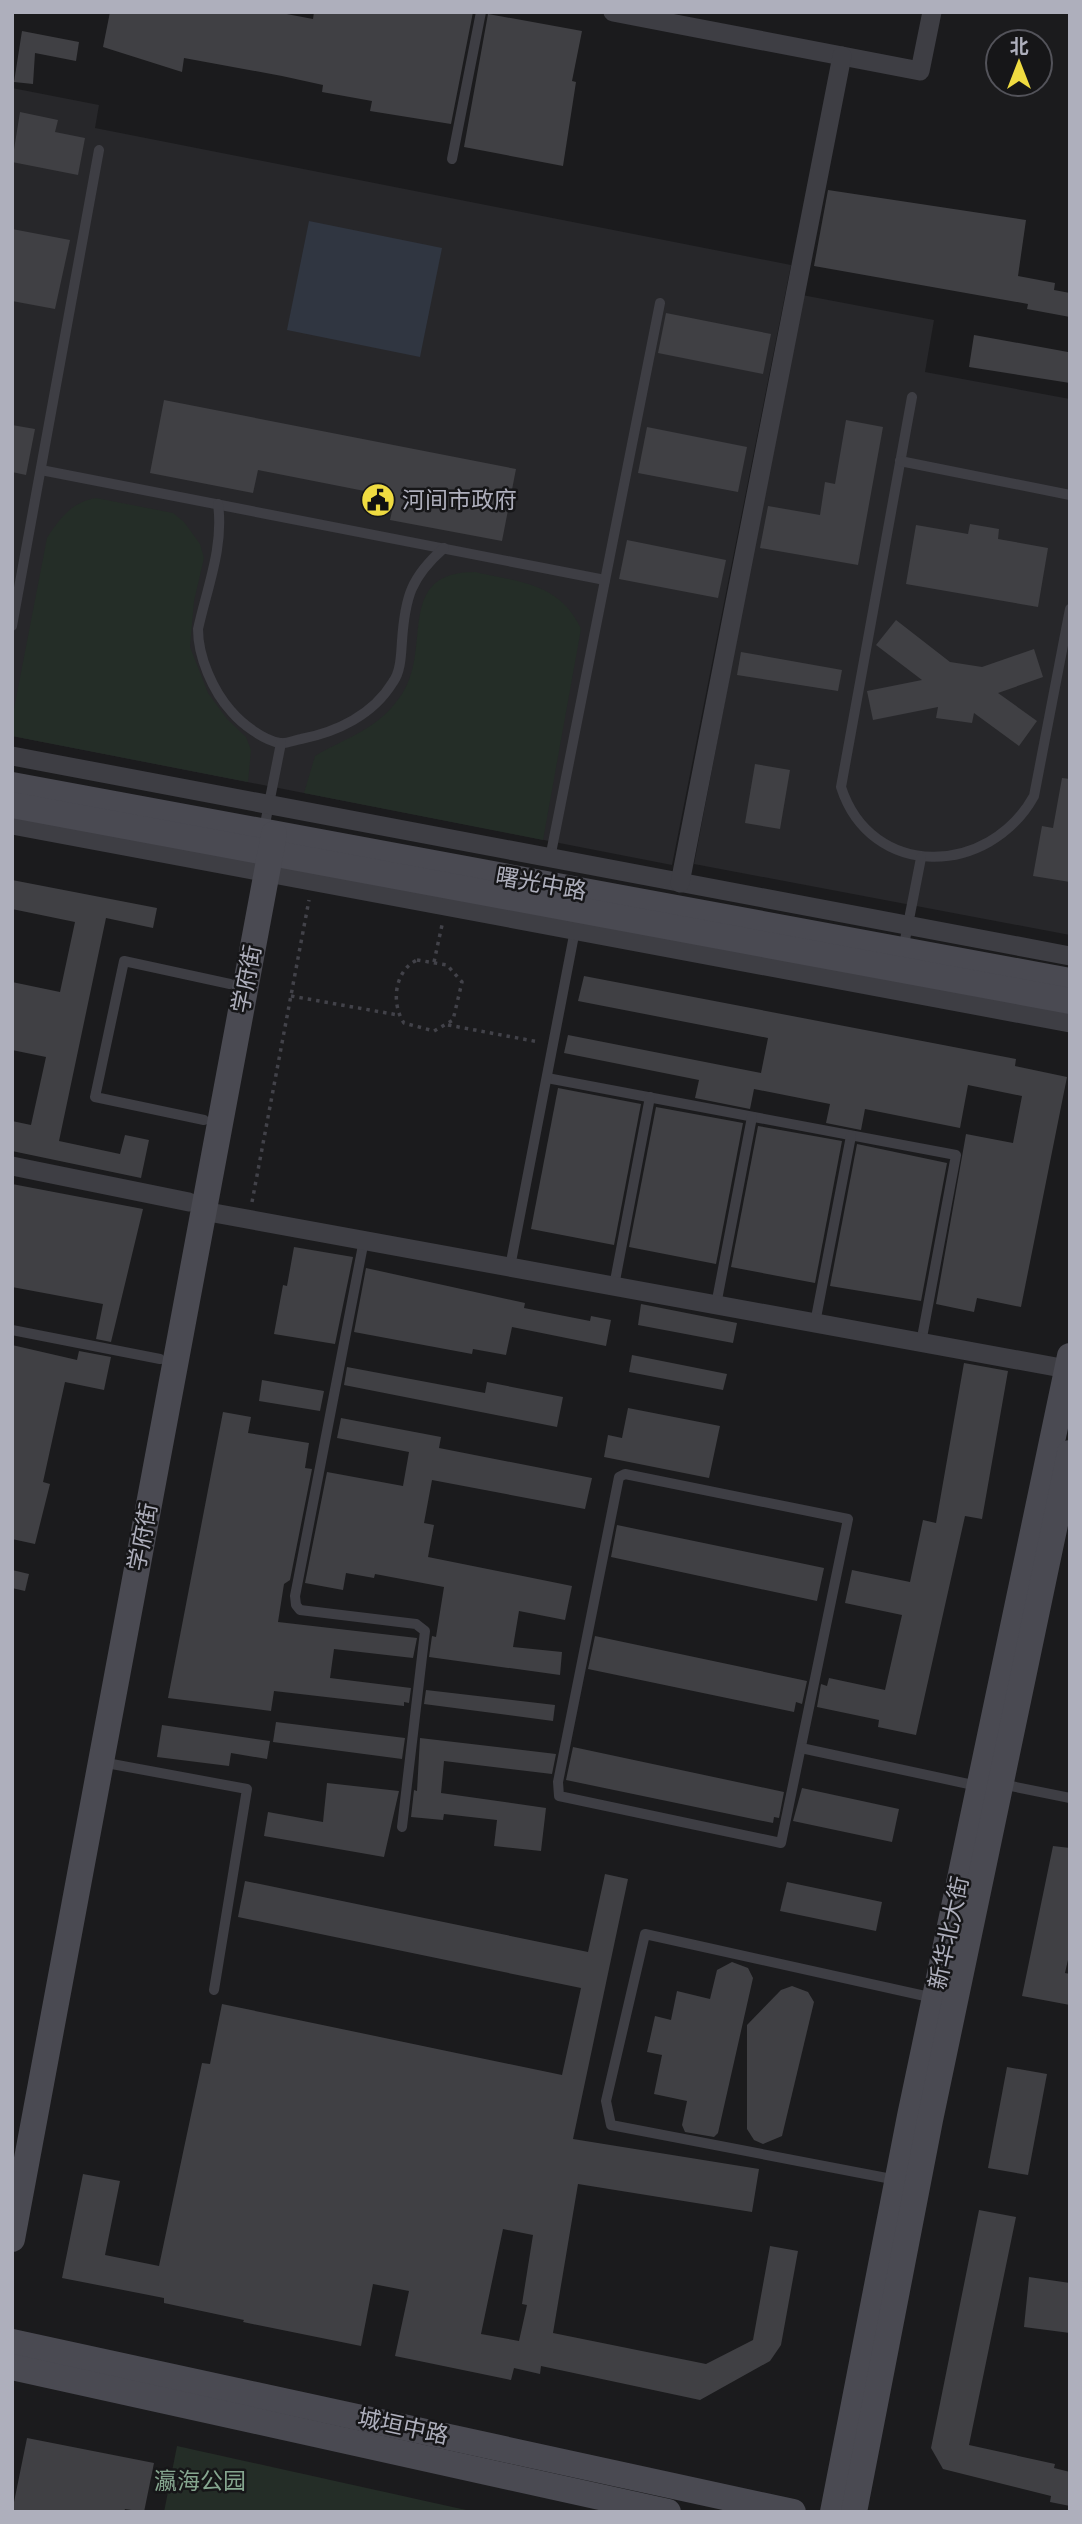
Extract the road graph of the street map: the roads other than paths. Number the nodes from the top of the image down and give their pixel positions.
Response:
1 (481, 12) edge
2 (613, 12) edge
3 (932, 12) edge
4 (702, 21) edge
5 (842, 56) junction
6 (99, 150) dead end
7 (452, 159) dead end
8 (660, 303) dead end
9 (912, 397) dead end
10 (900, 461) junction
11 (41, 470) junction
12 (1070, 495) edge
13 (218, 504) junction
14 (444, 548) junction
15 (605, 580) junction
16 (1070, 609) edge
17 (12, 626) edge
18 (281, 743) junction
19 (12, 756) edge
20 (12, 785) edge
21 (269, 804) junction
22 (12, 805) edge
23 (12, 825) edge
24 (262, 849) junction
25 (550, 858) junction
26 (921, 858) junction
27 (680, 883) junction
28 (575, 930) junction
29 (906, 938) junction
30 (1070, 956) edge
31 (1070, 981) edge
32 (230, 984) junction
33 (1070, 1001) edge
34 (1070, 1023) edge
35 (547, 1078) junction
36 (650, 1097) junction
37 (752, 1117) junction
38 (204, 1120) junction
39 (851, 1136) junction
40 (12, 1167) edge
41 (196, 1206) junction
42 (364, 1240) junction
43 (510, 1267) junction
44 (614, 1286) junction
45 (716, 1305) junction
46 (816, 1323) junction
47 (12, 1330) edge
48 (921, 1343) junction
49 (160, 1359) junction
50 (1068, 1363) edge
51 (1070, 1453) edge
52 (801, 1748) junction
53 (101, 1762) junction
54 (990, 1785) junction
55 (1070, 1798) edge
56 (402, 1827) dead end
57 (214, 1990) dead end
58 (935, 1998) junction
59 (12, 2154) edge
60 (898, 2180) junction
61 (12, 2239) edge
62 (12, 2342) edge
63 (12, 2367) edge
64 (668, 2512) edge
65 (793, 2512) edge
66 (834, 2512) edge
67 (854, 2512) edge

1 - 7 lane
2 - 4 street
3 - 5 street
4 - 5 street
5 - 27 street
6 - 11 lane
8 - 15 lane
9 - 10 lane
10 - 12 lane
10 - 26 lane
11 - 13 lane
11 - 17 lane
13 - 14 lane
13 - 18 lane
14 - 15 lane
14 - 18 lane
15 - 25 lane
16 - 26 lane
18 - 21 lane
19 - 21 street
20 - 24 main road, 曙光中路
21 - 24 lane
21 - 25 street
22 - 24 main road, 曙光中路
23 - 24 street
24 - 28 street
24 - 29 main road, 曙光中路
24 - 32 main road, 学府街
24 - 33 main road, 曙光中路
24 - 41 main road, 学府街
25 - 27 street
26 - 29 lane
27 - 29 street
28 - 34 street
28 - 35 lane
29 - 30 street
29 - 31 main road, 曙光中路
32 - 38 main road, 学府街
32 - 38 lane
35 - 36 lane
35 - 43 lane
36 - 37 lane
36 - 44 lane
37 - 39 lane
37 - 45 lane
38 - 41 main road, 学府街
39 - 46 lane
39 - 48 lane
40 - 41 street
41 - 42 street
41 - 49 main road, 学府街
41 - 53 main road, 学府街
42 - 43 street
42 - 56 lane
43 - 44 street
44 - 45 street
45 - 46 street
46 - 48 street
47 - 49 lane
48 - 50 street
49 - 59 main road, 学府街
50 - 54 main road, 新华北大街
51 - 54 main road, 新华北大街
52 - 52 lane
52 - 54 lane
53 - 57 lane
53 - 61 main road, 学府街
54 - 55 lane
54 - 58 main road, 新华北大街
54 - 67 main road, 新华北大街
58 - 60 main road, 新华北大街
58 - 60 lane
60 - 66 main road, 新华北大街
62 - 65 main road, 城垣中路
63 - 64 main road, 城垣中路

